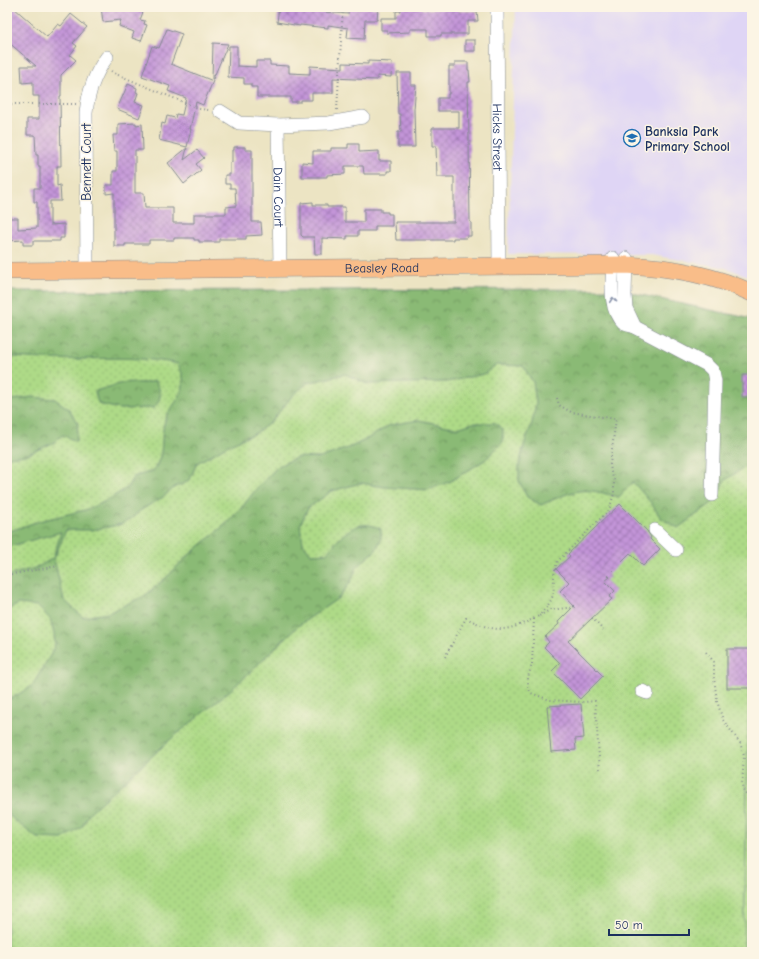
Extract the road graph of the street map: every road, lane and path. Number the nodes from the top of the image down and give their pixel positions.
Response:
1 (343, 7) edge
2 (497, 7) edge
3 (105, 61) joint
4 (7, 104) edge
5 (87, 104) junction
6 (220, 111) joint
7 (363, 117) dead end
8 (341, 121) junction
9 (278, 125) junction
10 (620, 262) junction
11 (499, 263) junction
12 (7, 265) edge
13 (280, 265) junction
14 (87, 267) junction
15 (7, 271) edge
16 (752, 284) edge
17 (752, 293) edge
18 (557, 398) dead end
19 (712, 495) dead end
20 (655, 530) dead end
21 (676, 550) dead end
22 (58, 566) dead end
23 (7, 575) edge
24 (575, 607) dead end
25 (539, 616) junction
26 (592, 618) dead end
27 (534, 619) junction
28 (603, 630) dead end
29 (706, 652) dead end
30 (445, 657) dead end
31 (600, 772) dead end
32 (752, 796) edge

1 - 8 path
2 - 11 street, Hicks Street
3 - 5 street, Bennett Court
3 - 6 path
4 - 5 path
5 - 14 street, Bennett Court
6 - 9 street
7 - 8 street
8 - 9 street
9 - 13 street, Dain Court
10 - 11 main road, Beasley Road
10 - 16 main road, Beasley Road
10 - 17 main road, Beasley Road
10 - 19 street
11 - 13 main road, Beasley Road
12 - 14 main road, Beasley Road
13 - 14 main road, Beasley Road
14 - 15 main road, Beasley Road
18 - 25 path
20 - 21 street
22 - 23 path
24 - 25 path
25 - 27 path
26 - 28 path
27 - 30 path
27 - 31 path
29 - 32 path

